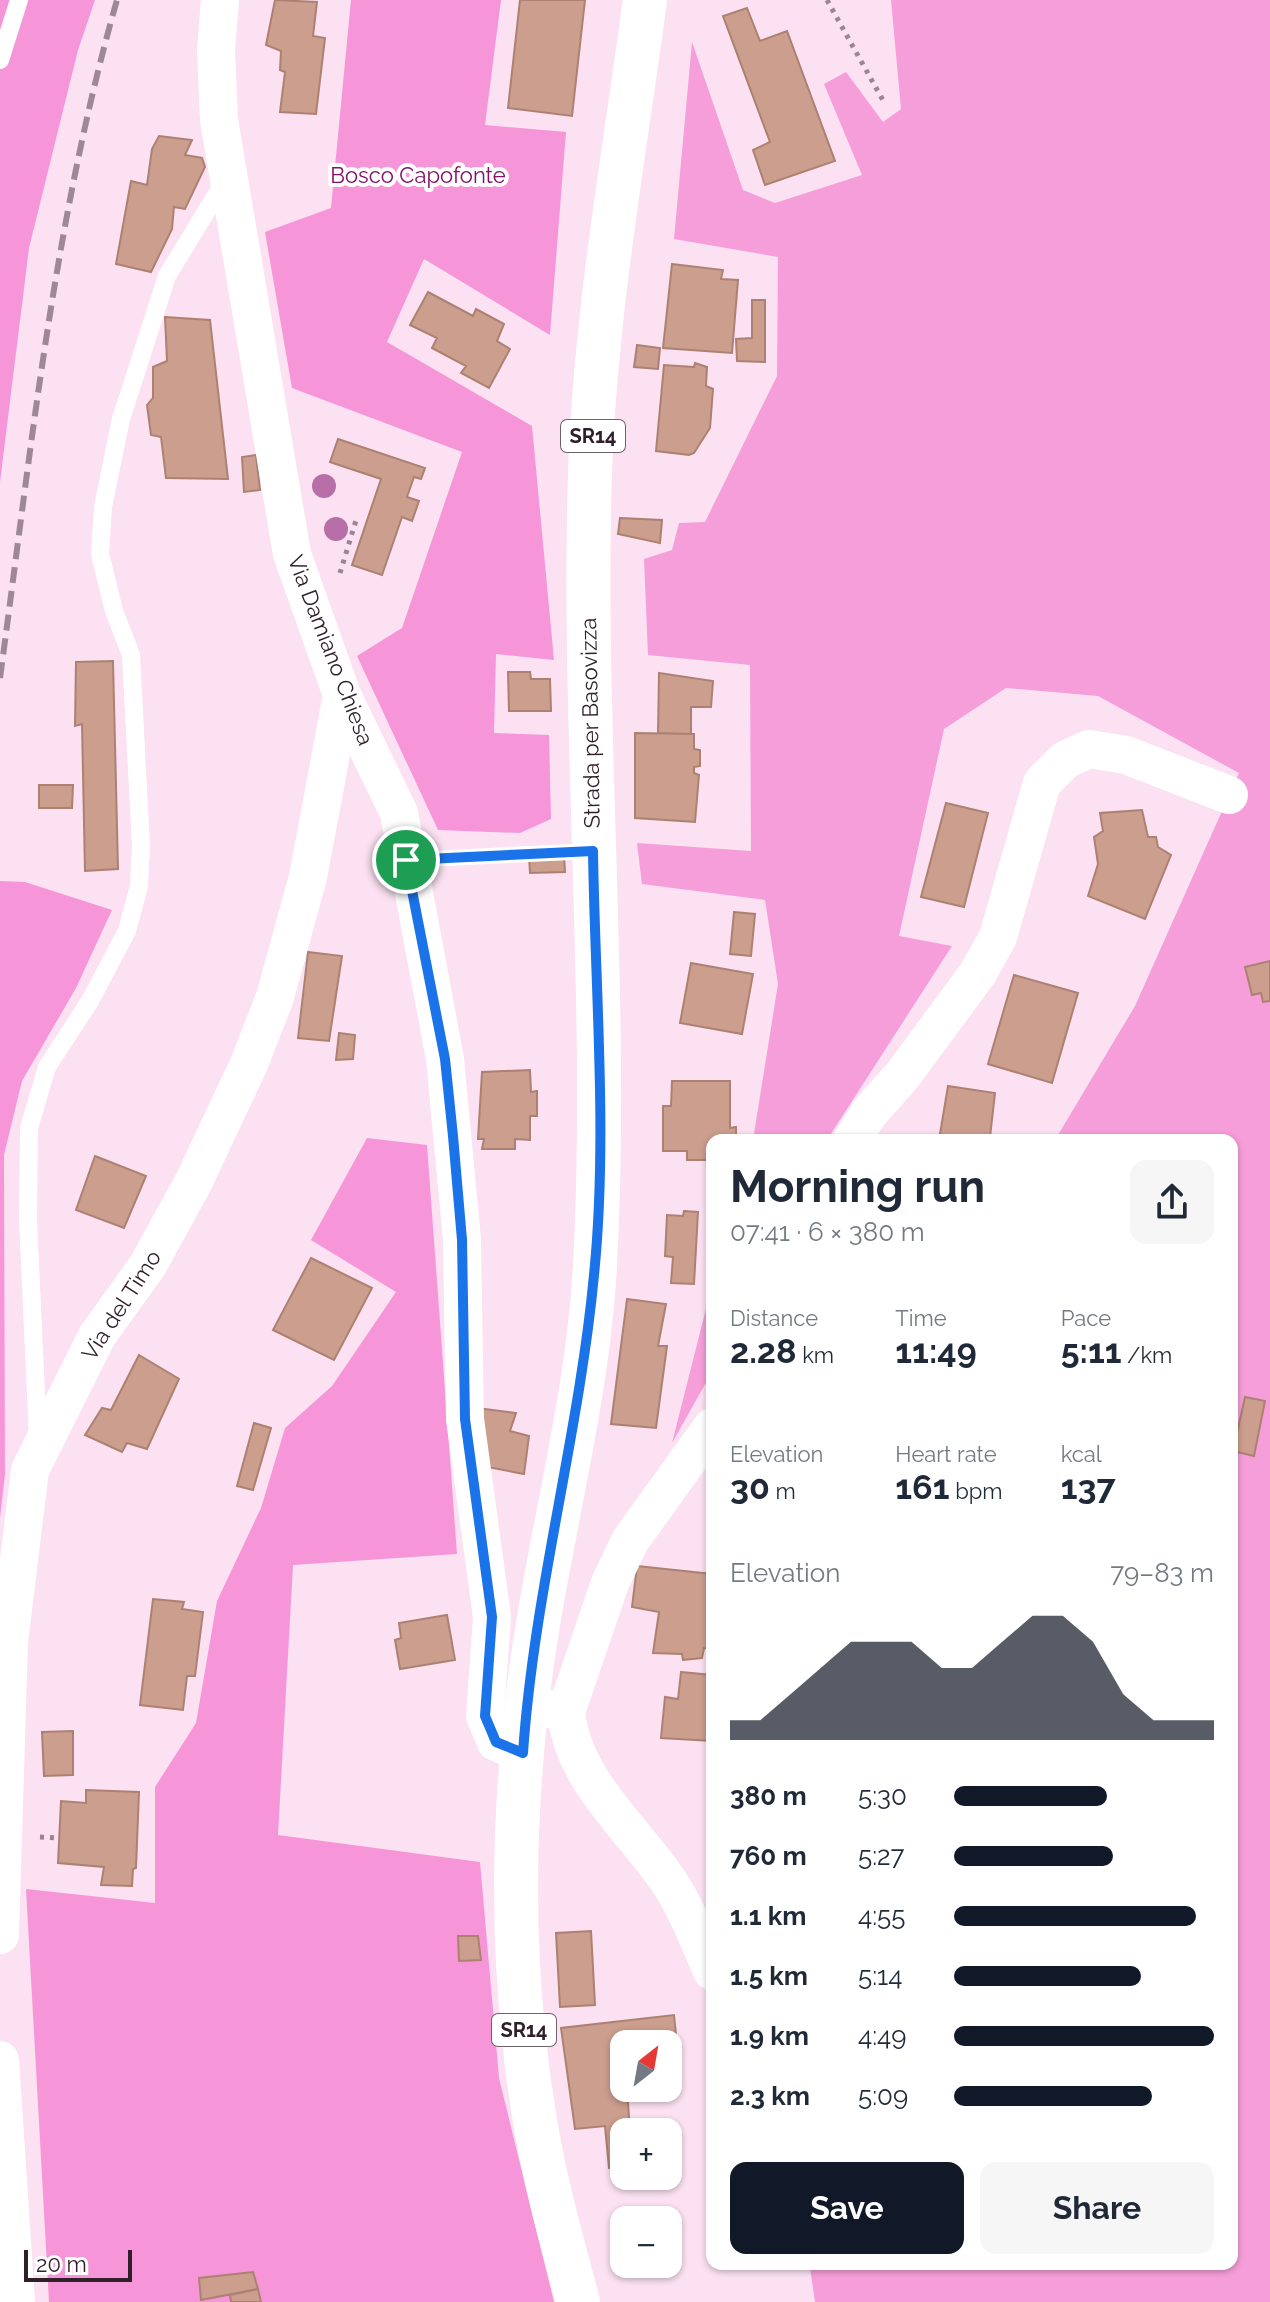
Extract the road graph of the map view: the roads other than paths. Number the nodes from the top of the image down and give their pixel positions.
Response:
1 (19, 0) edge
2 (220, 0) edge
3 (645, 0) edge
4 (0, 60) edge
5 (228, 176) junction
6 (342, 695) junction
7 (1229, 795) dead end
8 (856, 1134) edge
9 (706, 1435) edge
10 (38, 1450) junction
11 (546, 1708) junction
12 (523, 1753) junction
13 (0, 1935) edge
14 (706, 1959) edge
15 (0, 2060) edge
16 (16, 2302) edge
17 (578, 2302) edge

1 - 4 lane
2 - 5 street, Via Damiano Chiesa
3 - 11 main road, Strada per Basovizza / SR14
5 - 6 street, Via Damiano Chiesa
5 - 10 lane
6 - 10 street, Via del Timo
6 - 12 street, Via Damiano Chiesa
7 - 8 street
9 - 11 street
10 - 13 street, Via del Timo
11 - 12 main road, Strada per Basovizza / SR14
11 - 14 street
12 - 17 main road, Strada per Basovizza / SR14
15 - 16 street

